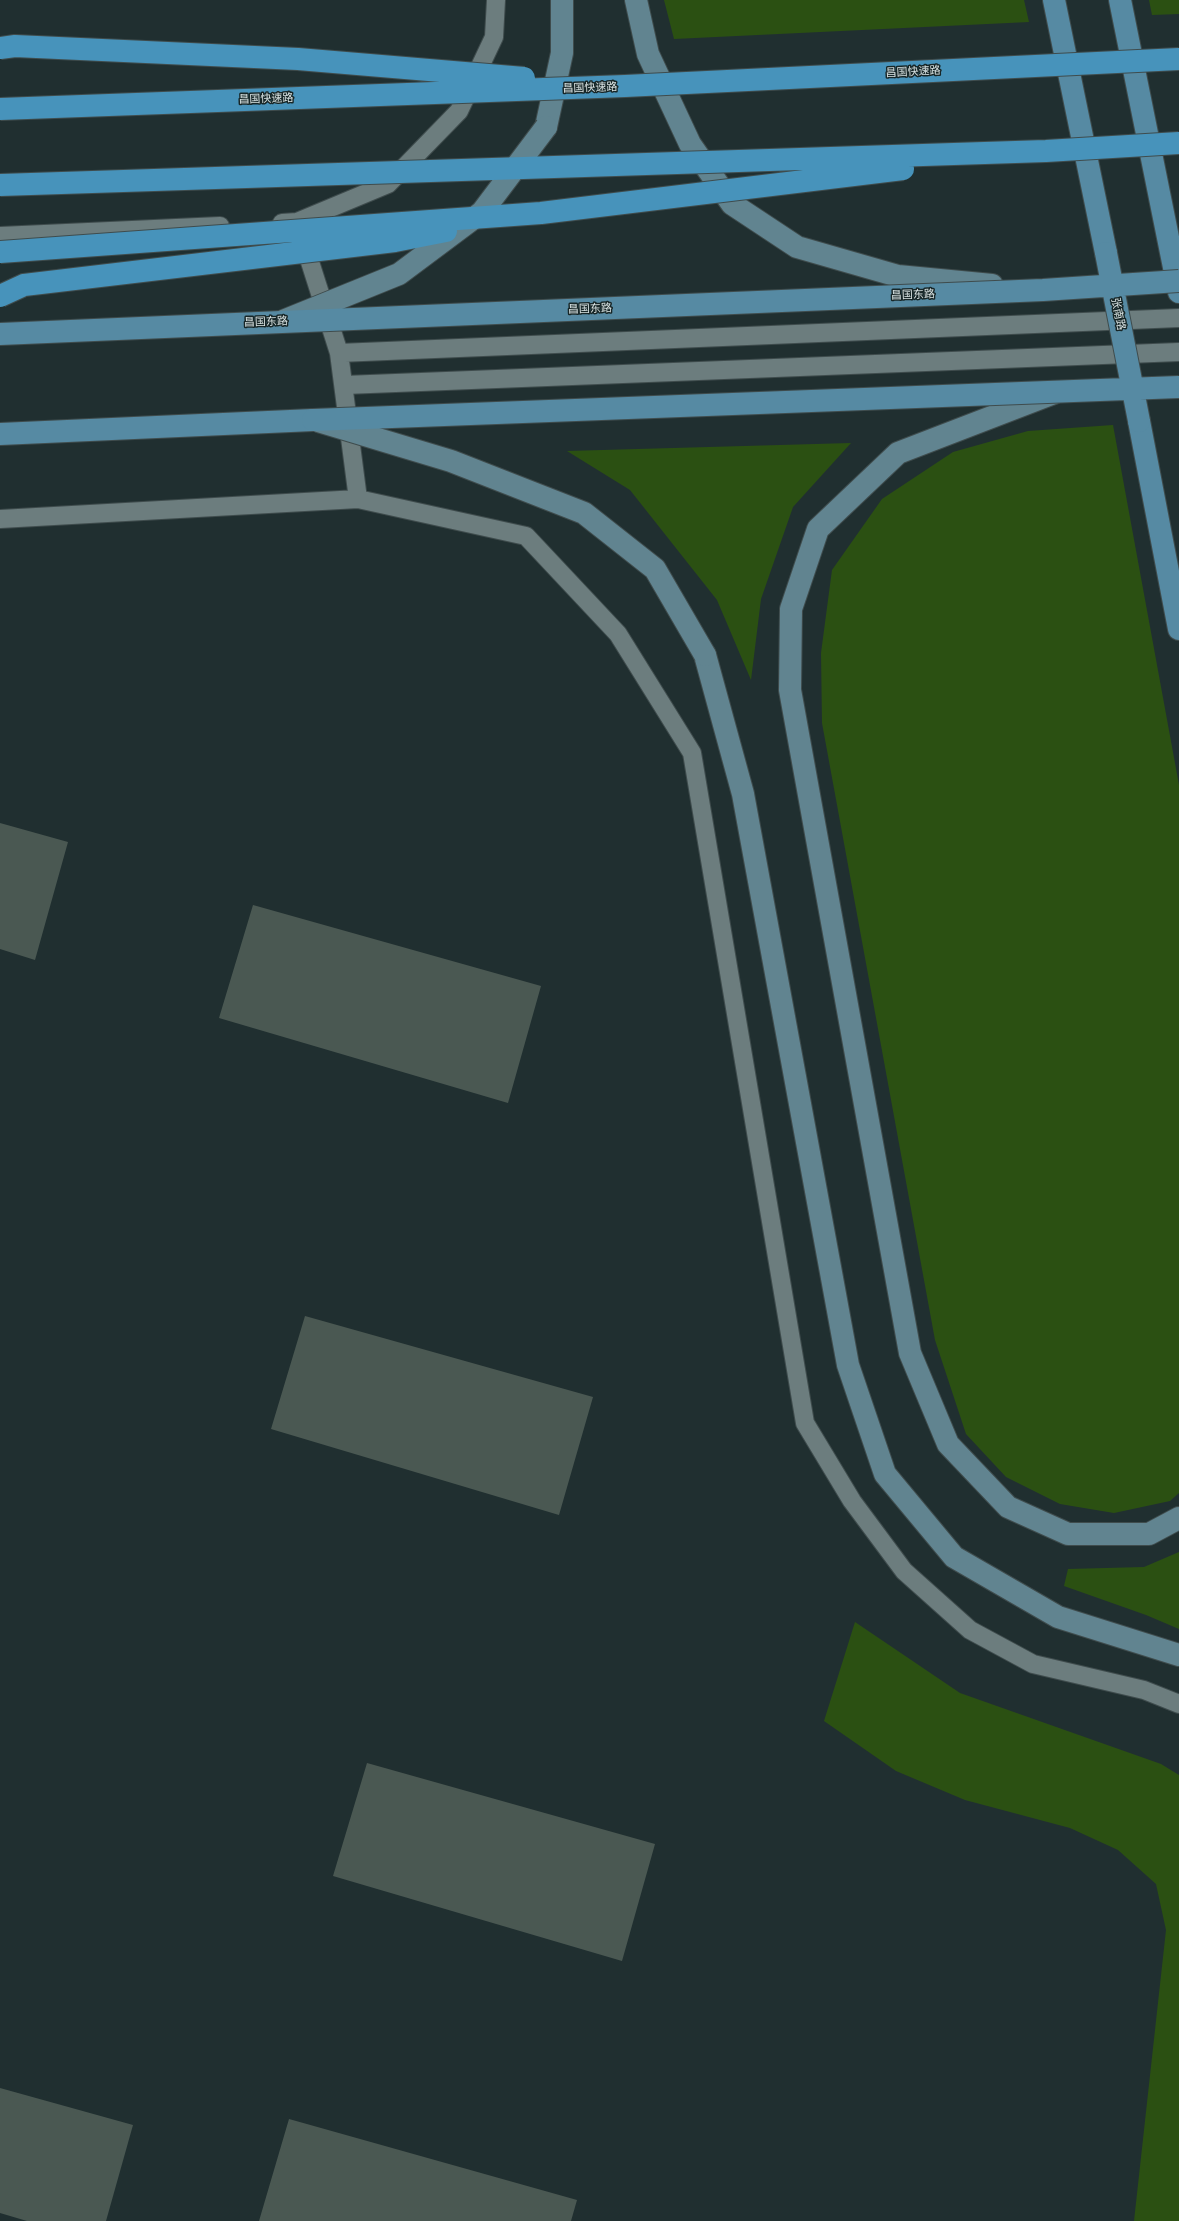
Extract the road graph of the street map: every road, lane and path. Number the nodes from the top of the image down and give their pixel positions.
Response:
1 (496, 0) edge
2 (562, 0) edge
3 (636, 0) edge
4 (1054, 0) edge
5 (1120, 0) edge
6 (0, 48) edge
7 (1179, 59) edge
8 (625, 86) junction
9 (0, 109) edge
10 (1179, 143) edge
11 (1046, 151) junction
12 (0, 185) edge
13 (542, 212) junction
14 (297, 222) junction
15 (0, 236) edge
16 (0, 252) edge
17 (1179, 281) edge
18 (1043, 290) junction
19 (1179, 292) edge
20 (0, 296) edge
21 (1179, 318) edge
22 (282, 322) junction
23 (0, 334) edge
24 (1179, 352) edge
25 (339, 353) junction
26 (345, 385) junction
27 (1179, 388) edge
28 (1054, 393) junction
29 (313, 420) junction
30 (0, 434) edge
31 (358, 499) junction
32 (0, 519) edge
33 (1179, 629) edge
34 (1179, 1518) edge
35 (1179, 1655) edge
36 (1179, 1704) edge

1 - 14 lane
2 - 22 main road, bridge
3 - 18 main road, bridge
4 - 33 main road, 张南路, bridge
5 - 19 main road
6 - 8 highway, bridge
7 - 8 highway, 昌国快速路, bridge
8 - 9 highway, 昌国快速路, bridge
10 - 11 highway, bridge
11 - 12 highway, bridge
11 - 13 highway, bridge
13 - 16 highway, bridge
13 - 20 highway, bridge
14 - 15 lane
14 - 25 lane
17 - 18 main road, 昌国东路, bridge
18 - 22 main road, 昌国东路, bridge
21 - 25 lane
22 - 23 main road, 昌国东路
24 - 26 lane
25 - 26 lane
26 - 31 lane
27 - 28 main road, bridge
28 - 29 main road, bridge
28 - 34 main road
29 - 30 main road
29 - 35 main road, bridge
31 - 32 lane
31 - 36 lane

